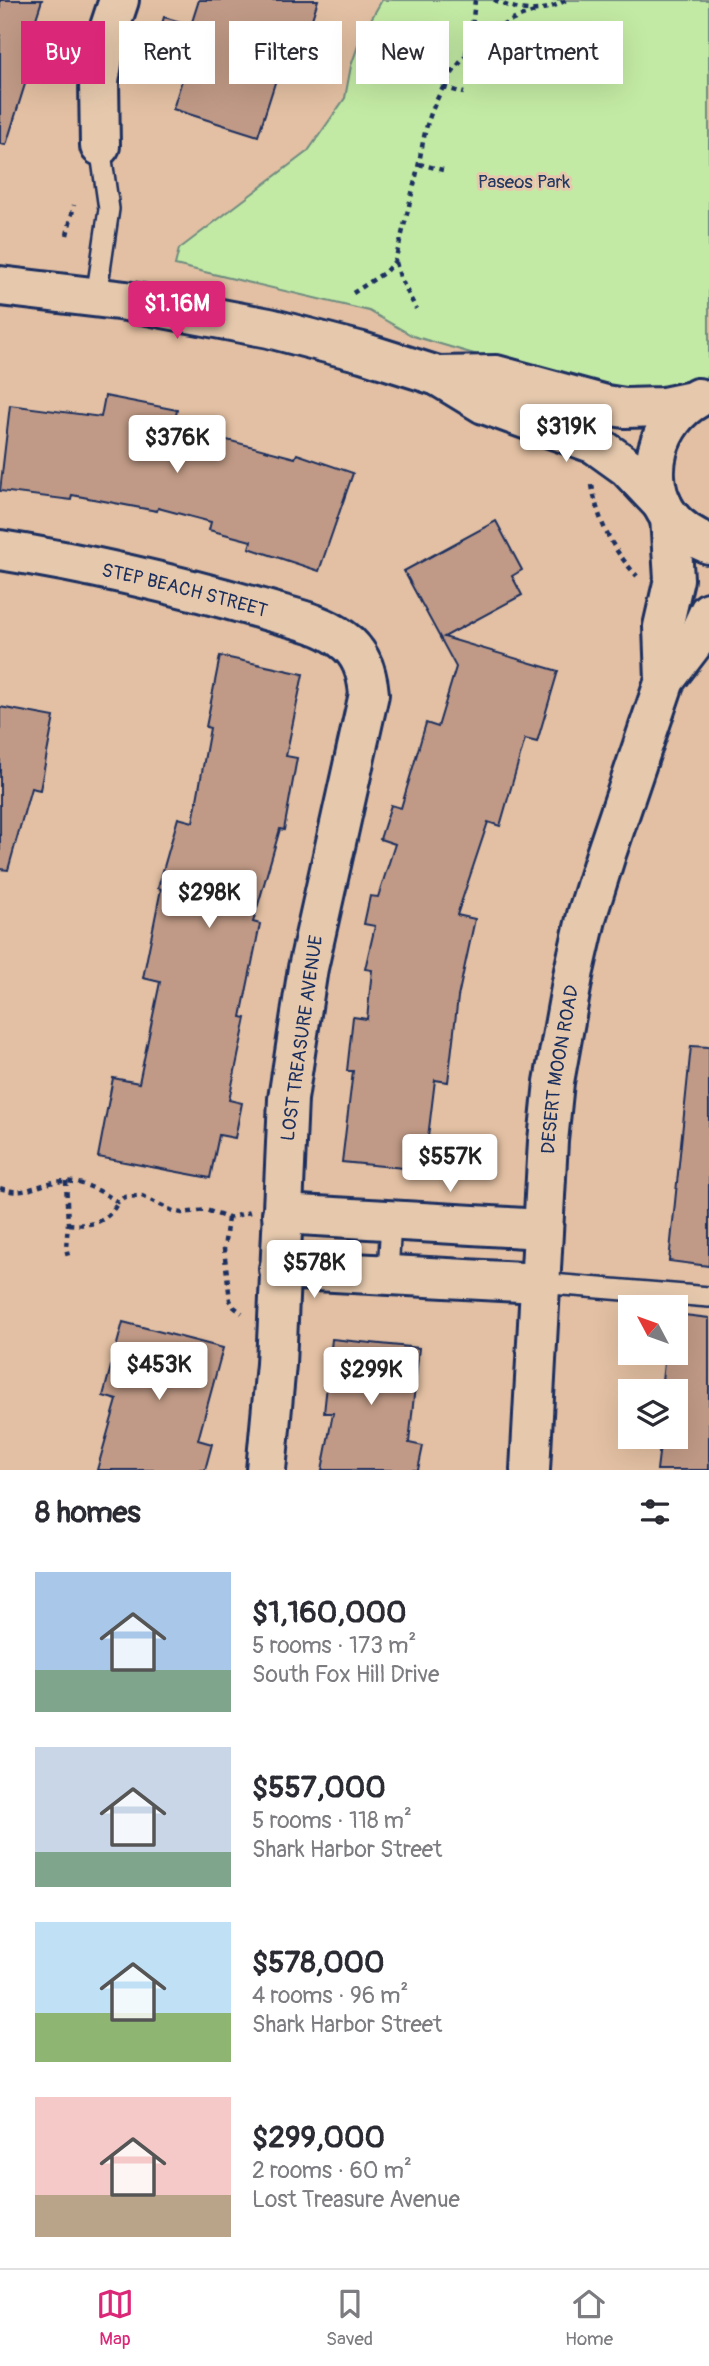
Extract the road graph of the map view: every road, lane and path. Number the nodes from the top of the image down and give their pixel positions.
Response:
1 (119, 0) edge
2 (475, 0) edge
3 (494, 0) edge
4 (566, 0) edge
5 (539, 11) junction
6 (473, 21) edge
7 (514, 21) edge
8 (463, 59) edge
9 (443, 87) junction
10 (464, 93) dead end
11 (100, 146) joint
12 (419, 164) junction
13 (443, 170) dead end
14 (74, 205) dead end
15 (67, 235) dead end
16 (395, 261) junction
17 (0, 286) edge
18 (353, 293) dead end
19 (96, 298) junction
20 (416, 309) dead end
21 (438, 376) junction
22 (703, 395) edge
23 (591, 474) dead end
24 (666, 511) junction
25 (709, 544) edge
26 (0, 550) edge
27 (640, 585) dead end
28 (709, 612) edge
29 (358, 655) joint
30 (665, 680) junction
31 (66, 1181) junction
32 (0, 1188) edge
33 (118, 1202) junction
34 (267, 1213) junction
35 (228, 1218) junction
36 (391, 1220) junction
37 (68, 1224) junction
38 (542, 1229) junction
39 (68, 1256) dead end
40 (279, 1269) junction
41 (388, 1274) junction
42 (539, 1283) junction
43 (709, 1297) edge
44 (247, 1316) dead end
45 (266, 1470) edge
46 (530, 1470) edge

1 - 11 street
2 - 6 path
3 - 5 path
4 - 5 path
5 - 7 path
8 - 9 path
9 - 10 path
9 - 12 path
11 - 19 lane
12 - 13 path
12 - 16 path
14 - 15 path
16 - 18 path
16 - 20 path
17 - 19 street
19 - 21 street
21 - 22 street
21 - 24 street
22 - 24 street, DESERT MOON ROAD
23 - 27 path
24 - 25 street
24 - 30 street, DESERT MOON ROAD
26 - 29 street, STEP BEACH STREET
28 - 30 street, DESERT MOON ROAD
29 - 34 street, LOST TREASURE AVENUE
30 - 38 street, DESERT MOON ROAD
31 - 32 path
31 - 33 path
31 - 37 path
33 - 35 path
33 - 37 path
34 - 35 path
34 - 36 street
34 - 40 street, LOST TREASURE AVENUE
35 - 44 path
36 - 38 street
36 - 41 lane
37 - 39 path
38 - 42 street, DESERT MOON ROAD
40 - 41 street
40 - 45 street, LOST TREASURE AVENUE
41 - 42 street
42 - 43 lane
42 - 46 street, DESERT MOON ROAD

